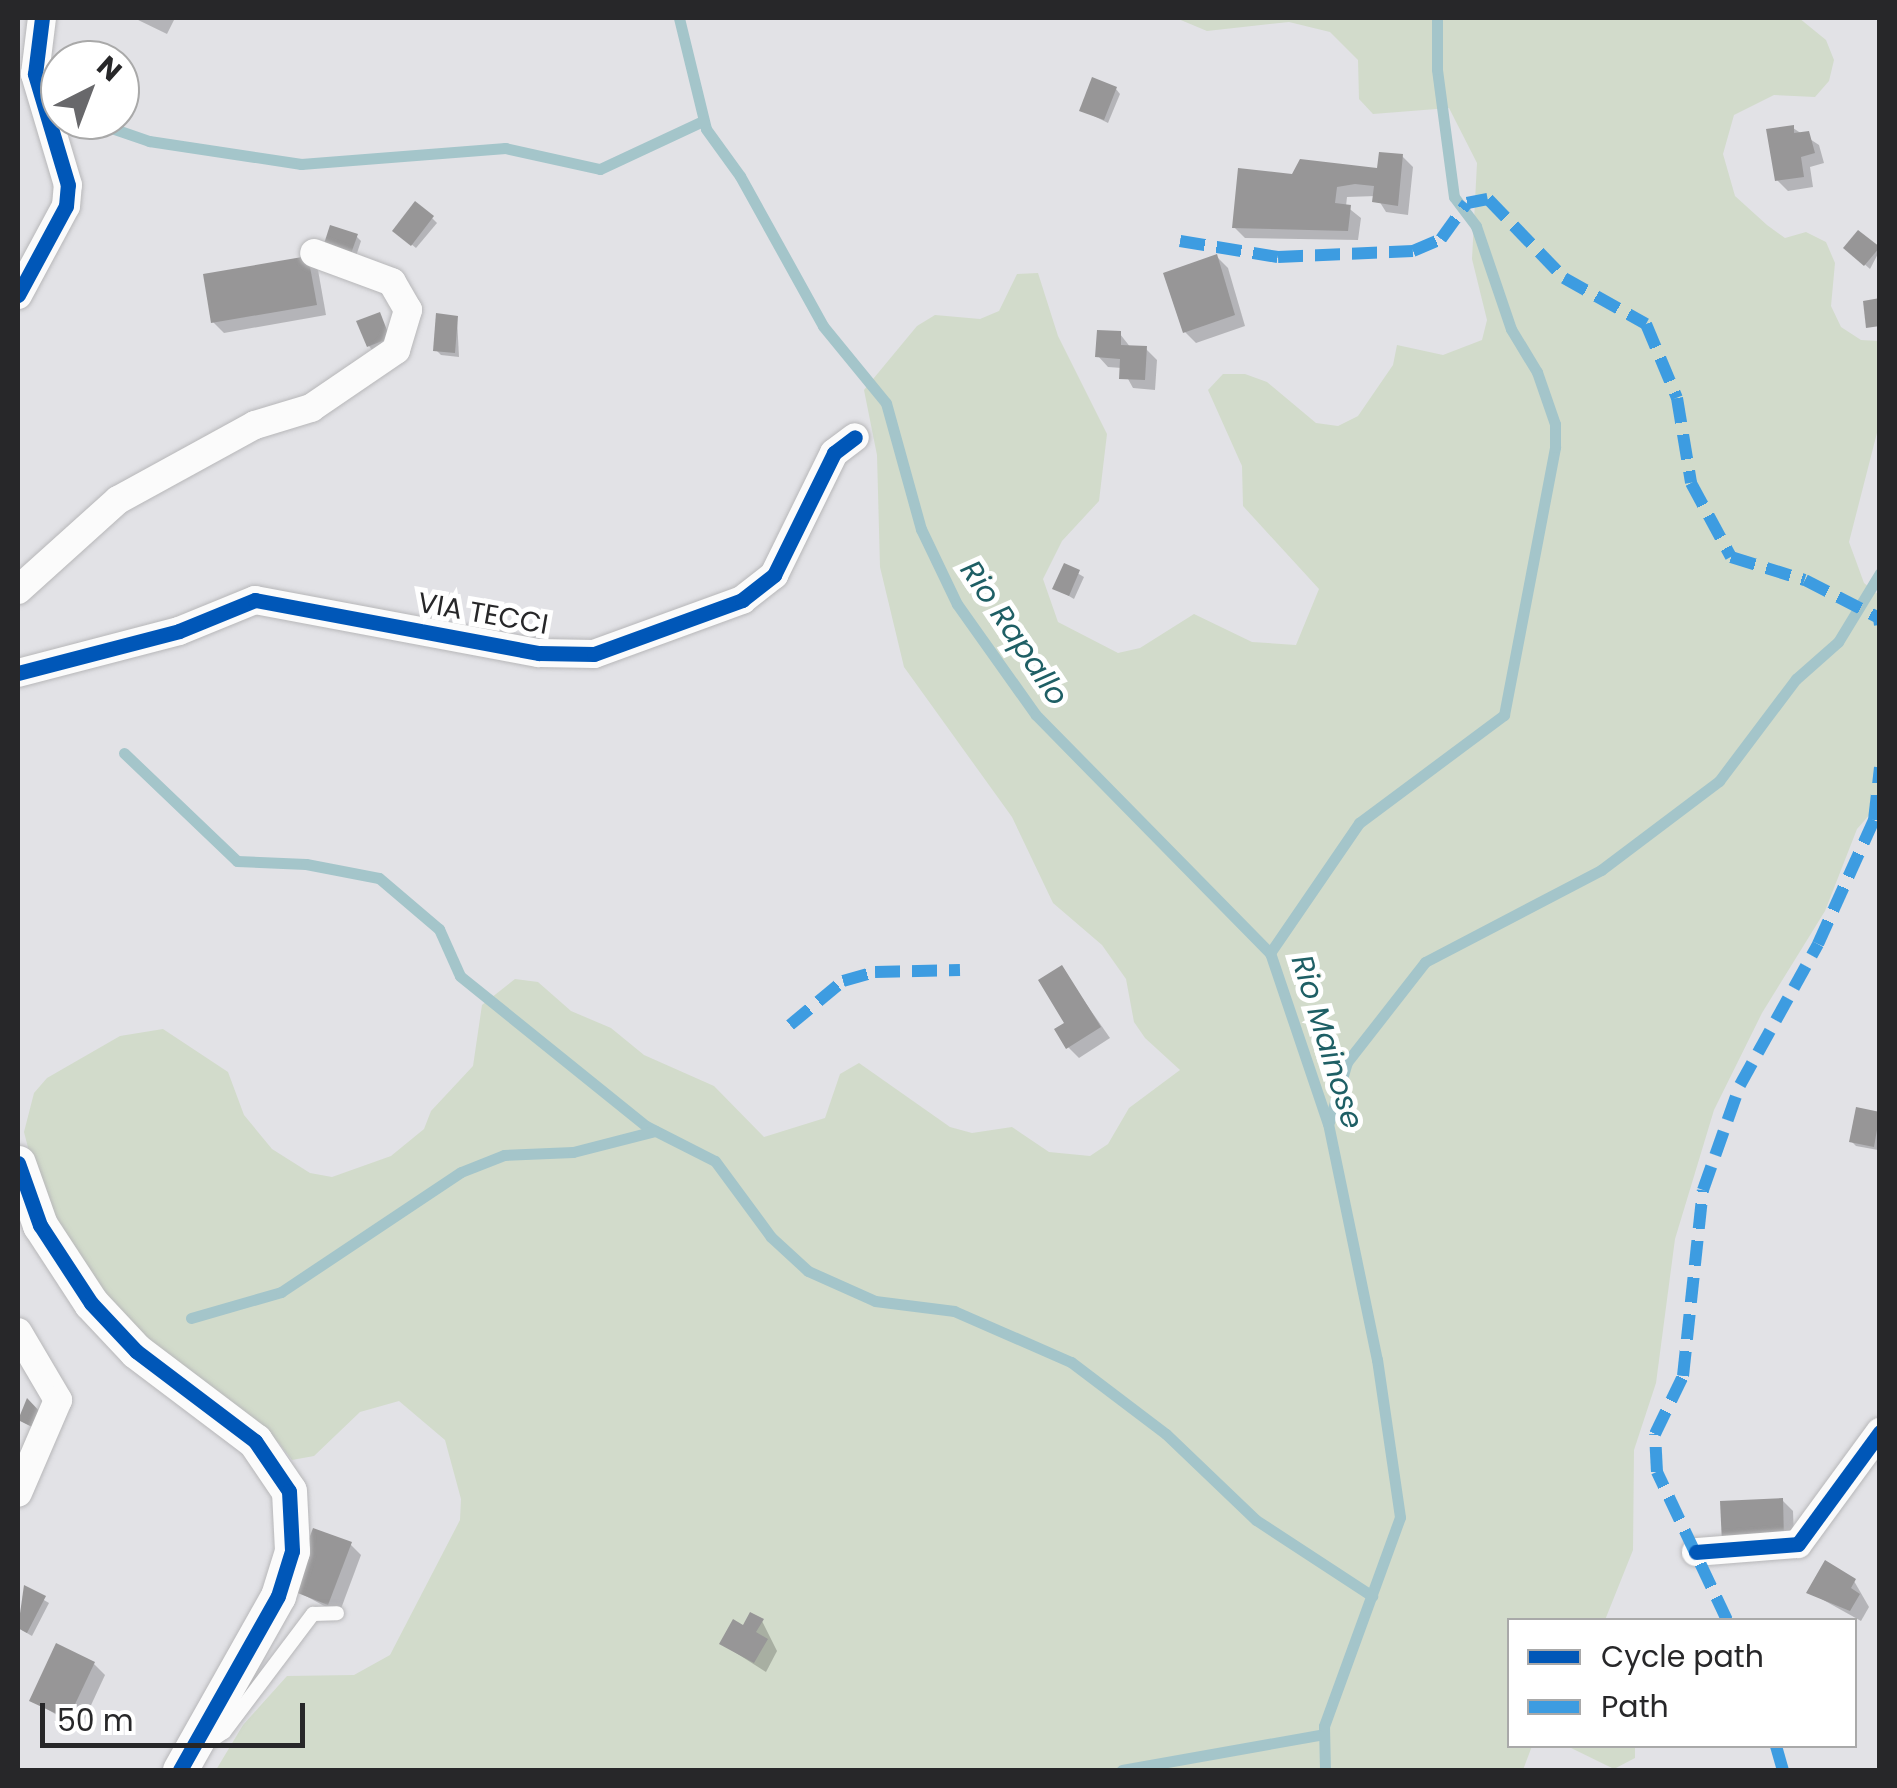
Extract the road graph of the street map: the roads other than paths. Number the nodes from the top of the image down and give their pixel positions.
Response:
1 (42, 18) edge
2 (314, 253) dead end
3 (18, 296) edge
4 (855, 437) dead end
5 (18, 590) edge
6 (18, 673) edge
7 (18, 1162) edge
8 (18, 1332) edge
9 (1880, 1432) edge
10 (18, 1493) edge
11 (1696, 1552) dead end
12 (337, 1613) dead end
13 (185, 1763) edge

1 - 3 street
2 - 5 street
4 - 6 street, VIA TECCI
7 - 13 street
8 - 10 street
9 - 11 street
12 - 13 lane

